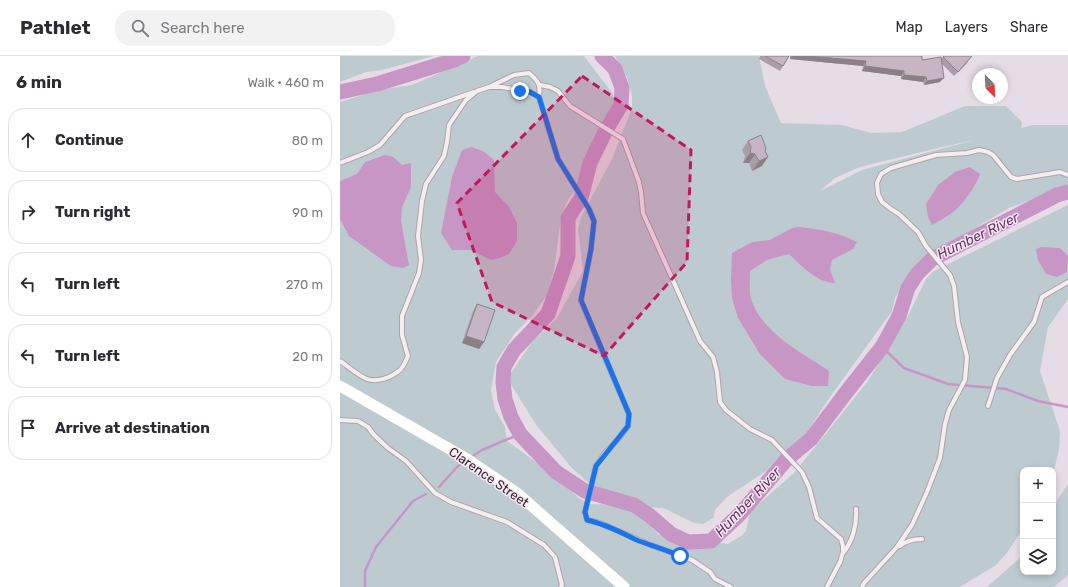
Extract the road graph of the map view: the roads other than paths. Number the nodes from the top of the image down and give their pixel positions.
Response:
1 (540, 85) junction
2 (487, 88) junction
3 (477, 91) junction
4 (539, 97) junction
5 (340, 163) edge
6 (1068, 175) edge
7 (1068, 282) edge
8 (340, 360) edge
9 (340, 386) edge
10 (988, 406) dead end
11 (340, 420) edge
12 (856, 509) dead end
13 (922, 539) dead end
14 (893, 552) junction
15 (842, 555) junction
16 (561, 587) edge
17 (624, 587) edge
18 (731, 587) edge
19 (827, 587) edge
20 (862, 587) edge

1 - 2 lane
1 - 4 lane
1 - 15 lane
2 - 3 lane
2 - 4 lane
3 - 5 lane
3 - 8 lane
4 - 18 lane
6 - 14 lane
7 - 10 lane
9 - 17 street, Clarence Street
11 - 16 lane
12 - 15 lane
13 - 14 lane
14 - 20 lane
15 - 19 lane

